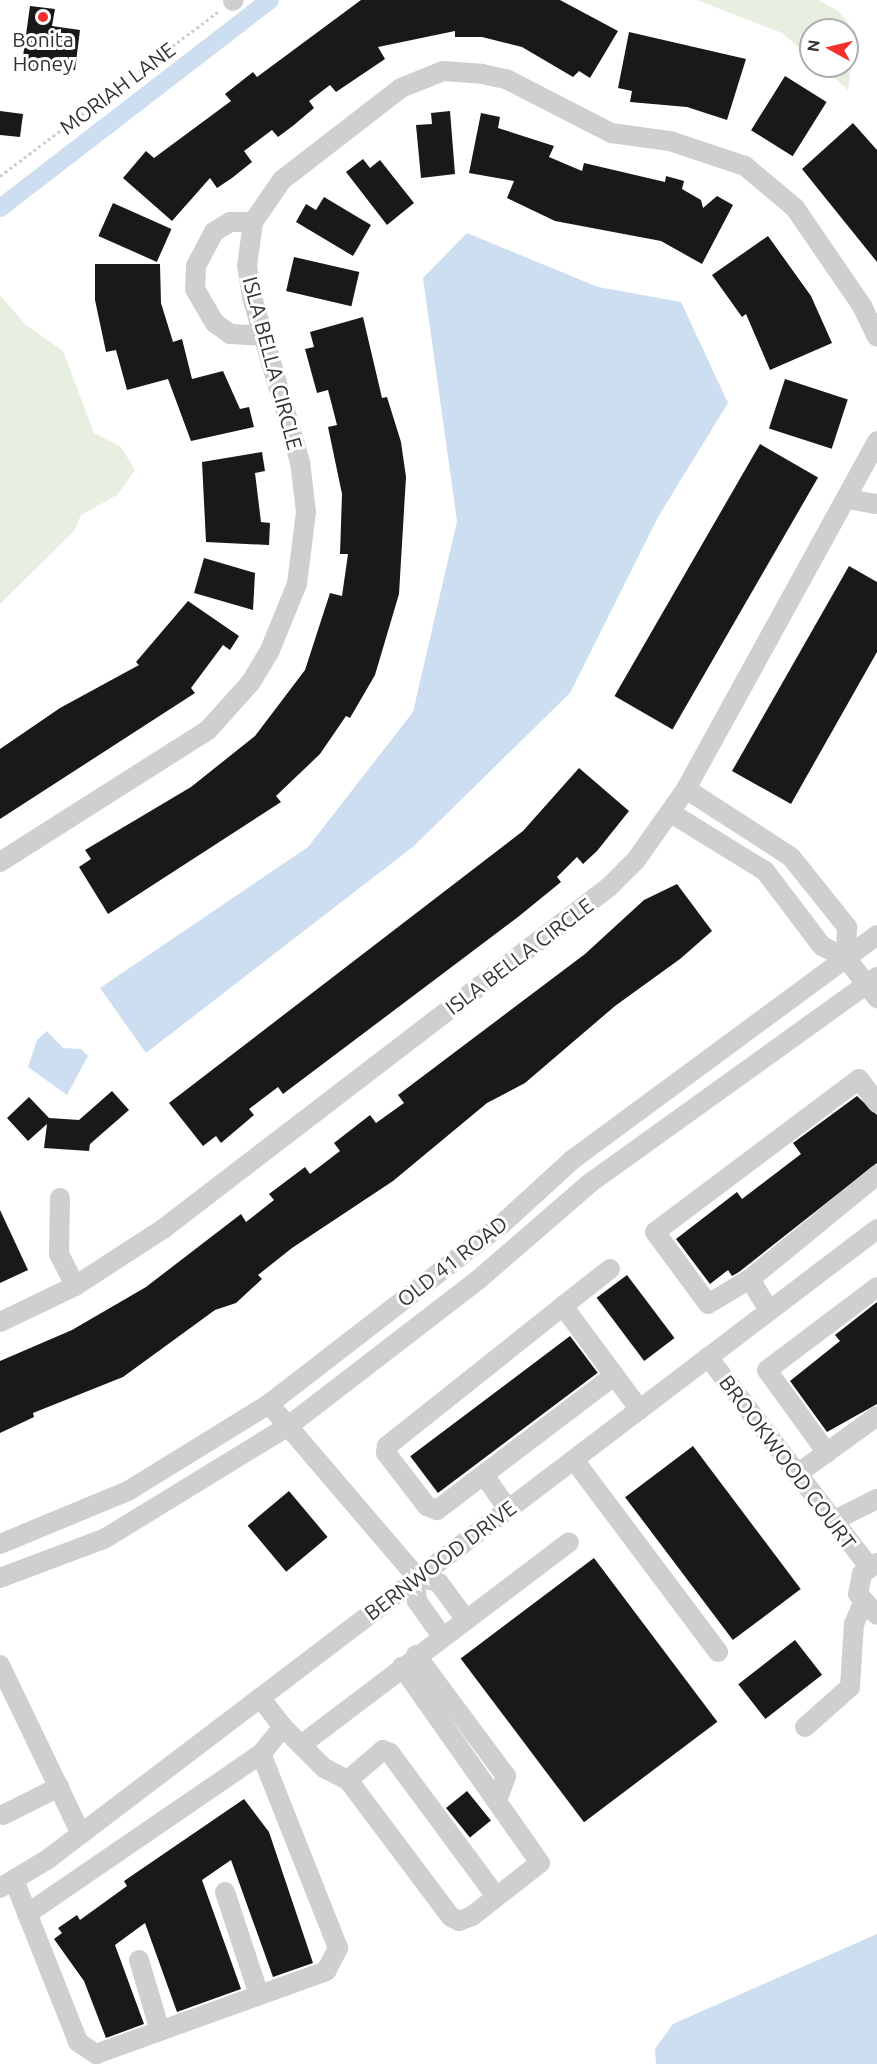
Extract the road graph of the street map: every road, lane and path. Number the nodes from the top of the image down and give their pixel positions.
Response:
1 (233, 1) edge
2 (0, 176) edge
3 (253, 222) junction
4 (264, 336) junction
5 (877, 337) edge
6 (877, 441) edge
7 (848, 499) junction
8 (877, 504) edge
9 (686, 789) junction
10 (671, 813) junction
11 (752, 829) junction
12 (737, 849) junction
13 (0, 862) edge
14 (877, 935) edge
15 (846, 958) junction
16 (873, 987) edge
17 (877, 1103) edge
18 (876, 1177) edge
19 (60, 1198) dead end
20 (877, 1229) edge
21 (610, 1269) dead end
22 (750, 1279) junction
23 (75, 1286) junction
24 (877, 1287) edge
25 (563, 1306) junction
26 (769, 1311) junction
27 (0, 1322) edge
28 (708, 1357) junction
29 (615, 1375) junction
30 (269, 1404) junction
31 (640, 1410) junction
32 (877, 1416) edge
33 (287, 1427) junction
34 (827, 1453) junction
35 (574, 1460) junction
36 (797, 1474) junction
37 (484, 1475) junction
38 (877, 1499) edge
39 (507, 1508) junction
40 (833, 1521) junction
41 (569, 1542) dead end
42 (0, 1544) edge
43 (873, 1565) edge
44 (415, 1575) junction
45 (0, 1578) edge
46 (870, 1610) edge
47 (464, 1617) junction
48 (441, 1635) junction
49 (718, 1652) dead end
50 (409, 1661) junction
51 (0, 1665) edge
52 (260, 1698) junction
53 (283, 1727) junction
54 (805, 1727) dead end
55 (301, 1745) junction
56 (261, 1754) junction
57 (348, 1780) junction
58 (59, 1787) junction
59 (3, 1815) dead end
60 (81, 1834) junction
61 (7, 1884) edge
62 (225, 1892) dead end
63 (495, 1895) junction
64 (27, 1914) junction
65 (138, 1960) dead end
66 (260, 1995) junction
67 (160, 2031) junction

1 - 2 path, MORIAH LANE
3 - 4 street, ISLA BELLA CIRCLE
3 - 4 street
3 - 5 street, ISLA BELLA CIRCLE
4 - 13 street, ISLA BELLA CIRCLE
6 - 7 street, ISLA BELLA CIRCLE
7 - 8 street
7 - 9 street, ISLA BELLA CIRCLE
9 - 10 street, ISLA BELLA CIRCLE
9 - 11 street
10 - 12 street
10 - 23 street, ISLA BELLA CIRCLE
11 - 12 street
11 - 15 street
12 - 15 street
14 - 15 street, OLD 41 ROAD
15 - 16 street
15 - 30 street, OLD 41 ROAD
16 - 33 street, OLD 41 ROAD
17 - 22 street
18 - 22 street
19 - 23 street
20 - 26 street, BERNWOOD DRIVE
21 - 25 street
22 - 26 street
23 - 27 street, ISLA BELLA CIRCLE
24 - 34 street
25 - 29 street
25 - 37 street
26 - 28 street, BERNWOOD DRIVE
28 - 31 street, BERNWOOD DRIVE
28 - 36 street, BROOKWOOD COURT
29 - 31 street
29 - 37 street
30 - 33 street
30 - 42 street, OLD 41 ROAD
31 - 35 street, BERNWOOD DRIVE
32 - 34 street
33 - 44 street
33 - 45 street, OLD 41 ROAD
34 - 36 street
35 - 39 street, BERNWOOD DRIVE
35 - 49 street
36 - 40 street, BROOKWOOD COURT
37 - 39 street
38 - 40 street
39 - 44 street, BERNWOOD DRIVE
40 - 43 street, BROOKWOOD COURT
41 - 47 street
43 - 46 street, BROOKWOOD COURT
44 - 47 street
44 - 48 street
44 - 52 street, BERNWOOD DRIVE
46 - 54 street, BROOKWOOD COURT
47 - 48 street
48 - 50 street
50 - 55 street
50 - 63 street
51 - 58 street
52 - 53 street
52 - 60 street, BERNWOOD DRIVE
53 - 55 street
53 - 56 street
55 - 57 street
56 - 64 street
56 - 66 street
57 - 63 street
57 - 63 street
58 - 59 street
58 - 60 street
60 - 61 street, BERNWOOD DRIVE
61 - 64 street
62 - 66 street
64 - 67 street
65 - 67 street
66 - 67 street

